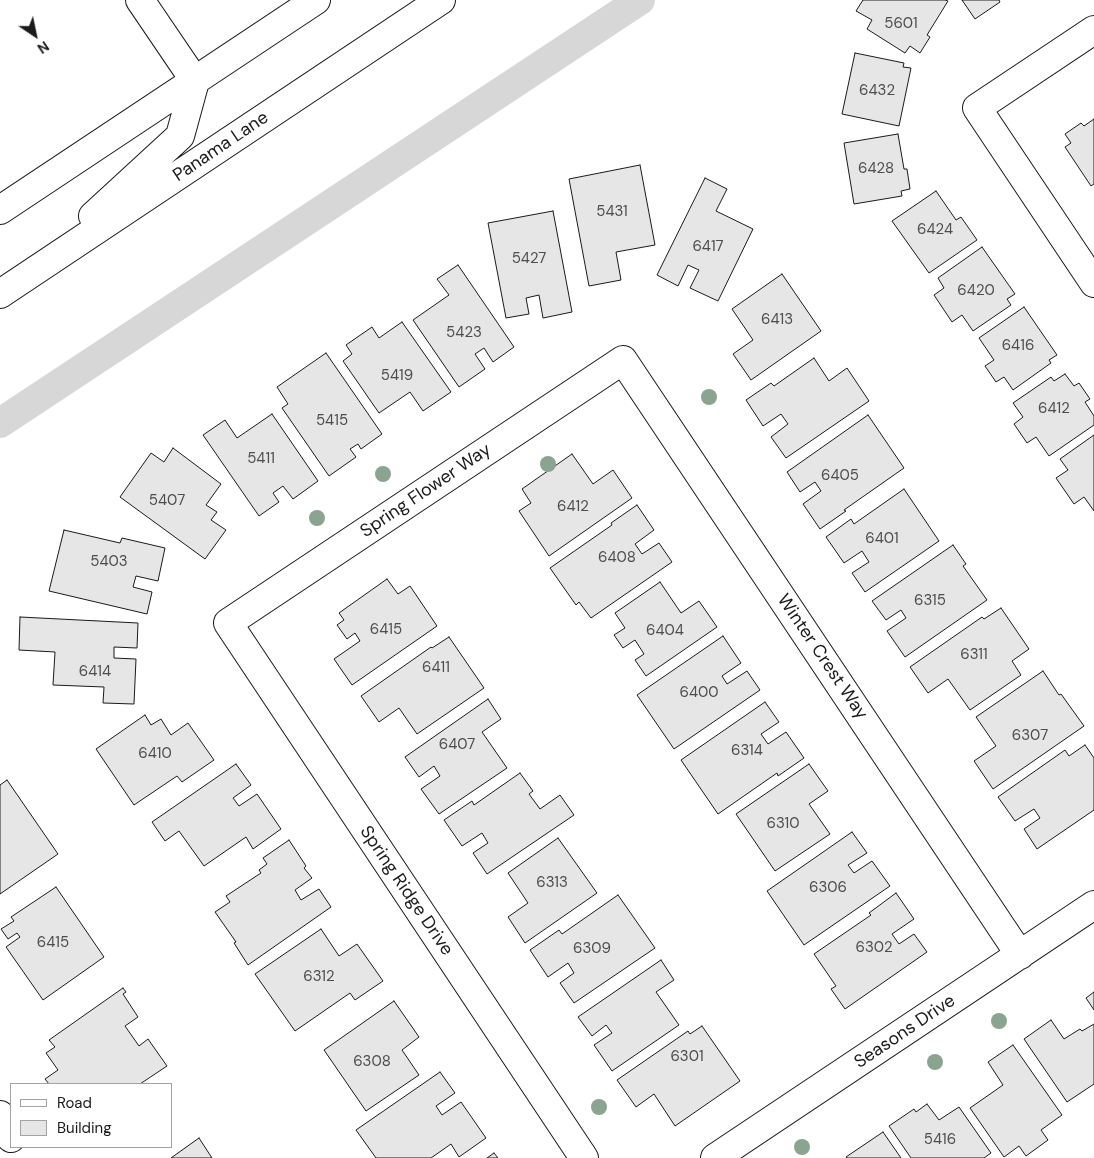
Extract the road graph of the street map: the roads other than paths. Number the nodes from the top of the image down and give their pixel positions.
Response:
1 (140, 0) edge
2 (316, 0) edge
3 (440, 0) edge
4 (1094, 30) edge
5 (195, 82) junction
6 (0, 210) edge
7 (31, 273) junction
8 (1094, 283) edge
9 (0, 294) edge
10 (623, 360) joint
11 (228, 623) joint
12 (1094, 905) edge
13 (1020, 955) junction
14 (0, 1115) edge
15 (10, 1139) edge
16 (584, 1158) edge
17 (715, 1158) edge

1 - 5 street
2 - 5 street
3 - 7 street, Panama Lane
4 - 8 street
5 - 6 street
5 - 7 street
7 - 9 street, Panama Lane
10 - 11 street, Spring Flower Way
10 - 13 street, Winter Crest Way
11 - 16 street, Spring Ridge Drive
12 - 13 street, Seasons Drive
13 - 17 street, Seasons Drive
14 - 15 street

